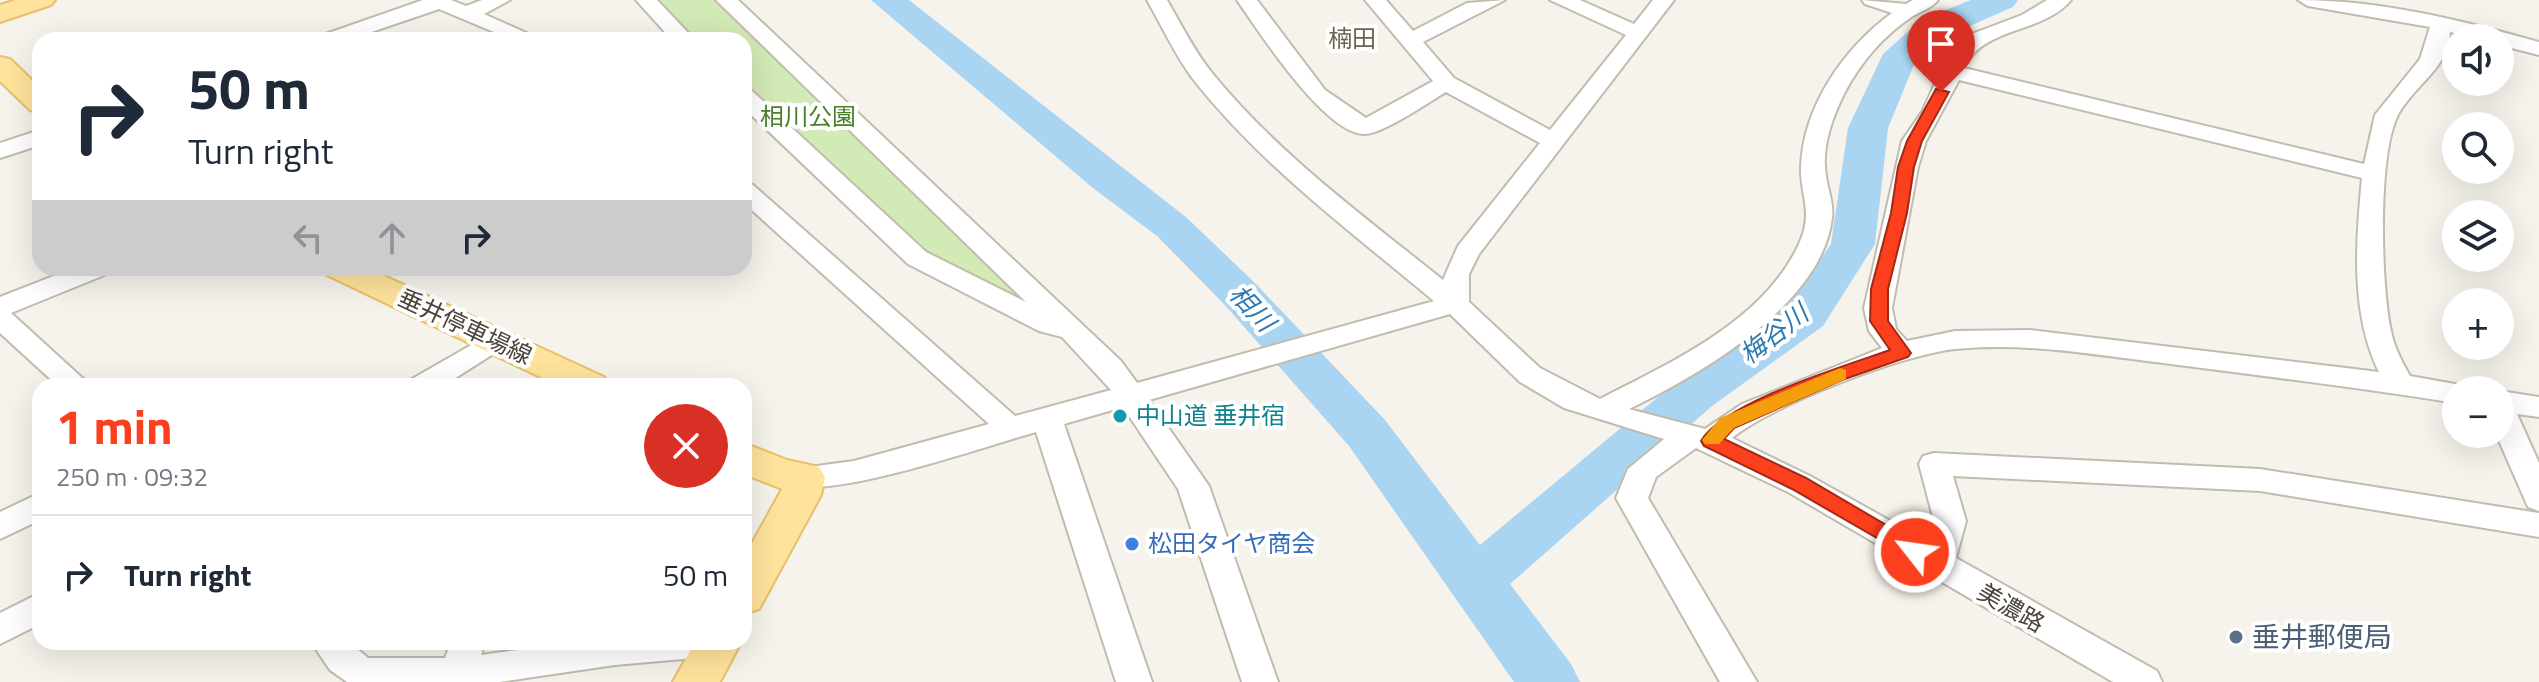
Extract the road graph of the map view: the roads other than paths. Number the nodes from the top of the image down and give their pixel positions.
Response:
1 (42, 0) edge
2 (500, 0) edge
3 (646, 0) edge
4 (726, 0) edge
5 (1157, 0) edge
6 (1247, 0) edge
7 (1375, 0) edge
8 (1495, 0) edge
9 (1560, 0) edge
10 (1664, 0) edge
11 (1872, 0) edge
12 (2061, 0) edge
13 (2308, 0) edge
14 (437, 1) edge
15 (1916, 5) edge
16 (468, 13) junction
17 (0, 14) edge
18 (2440, 23) junction
19 (2444, 24) edge
20 (350, 32) edge
21 (512, 32) edge
22 (676, 32) edge
23 (1640, 33) junction
24 (1409, 41) junction
25 (2514, 42) edge
26 (2539, 49) edge
27 (0, 65) edge
28 (1950, 71) junction
29 (1446, 83) junction
30 (32, 96) edge
31 (752, 103) edge
32 (32, 140) edge
33 (1552, 140) junction
34 (0, 151) edge
35 (2373, 173) junction
36 (752, 197) edge
37 (78, 276) edge
38 (356, 276) edge
39 (0, 307) edge
40 (1442, 308) junction
41 (0, 318) edge
42 (1073, 330) junction
43 (494, 341) junction
44 (1902, 353) junction
45 (67, 378) edge
46 (435, 378) edge
47 (574, 378) edge
48 (2399, 384) junction
49 (2442, 391) edge
50 (1140, 394) junction
51 (2514, 403) edge
52 (2539, 407) edge
53 (1611, 414) junction
54 (1047, 417) junction
55 (1007, 427) junction
56 (1695, 436) junction
57 (2514, 441) edge
58 (752, 461) edge
59 (805, 477) junction
60 (2539, 499) edge
61 (32, 509) edge
62 (2539, 525) edge
63 (0, 527) edge
64 (1938, 565) junction
65 (752, 583) edge
66 (32, 612) edge
67 (0, 630) edge
68 (335, 650) edge
69 (626, 650) edge
70 (714, 650) edge
71 (462, 658) edge
72 (696, 682) edge
73 (1134, 682) edge
74 (1260, 682) edge
75 (1739, 682) edge
76 (2144, 682) edge

1 - 17 main road
2 - 16 street
3 - 22 street
4 - 42 street
5 - 40 street, 美濃路
6 - 29 street
7 - 24 street
8 - 24 street
9 - 23 street
10 - 23 street
11 - 15 street
12 - 28 street
13 - 18 street
14 - 16 street
14 - 20 street
15 - 53 street
16 - 21 street
18 - 19 street
18 - 35 street
23 - 33 street
24 - 29 street
25 - 26 street
27 - 30 main road
28 - 35 street
28 - 44 street
29 - 33 street
31 - 42 street
32 - 34 street
33 - 40 street
35 - 48 street
36 - 55 street
37 - 39 street
38 - 43 main road, 垂井停車場線
40 - 50 street
40 - 53 street, 美濃路
41 - 45 street
42 - 50 street
43 - 46 street
43 - 47 main road, 垂井停車場線
44 - 48 street
44 - 56 street
48 - 49 street
50 - 54 street
50 - 74 street
51 - 52 street
53 - 56 street, 美濃路
54 - 55 street
54 - 73 street
55 - 59 street
56 - 64 street, 美濃路
56 - 75 street
57 - 60 street
58 - 59 main road
59 - 65 main road
61 - 63 street
62 - 64 street
64 - 76 street, 美濃路
66 - 67 street
68 - 71 street
69 - 71 street
70 - 72 main road

